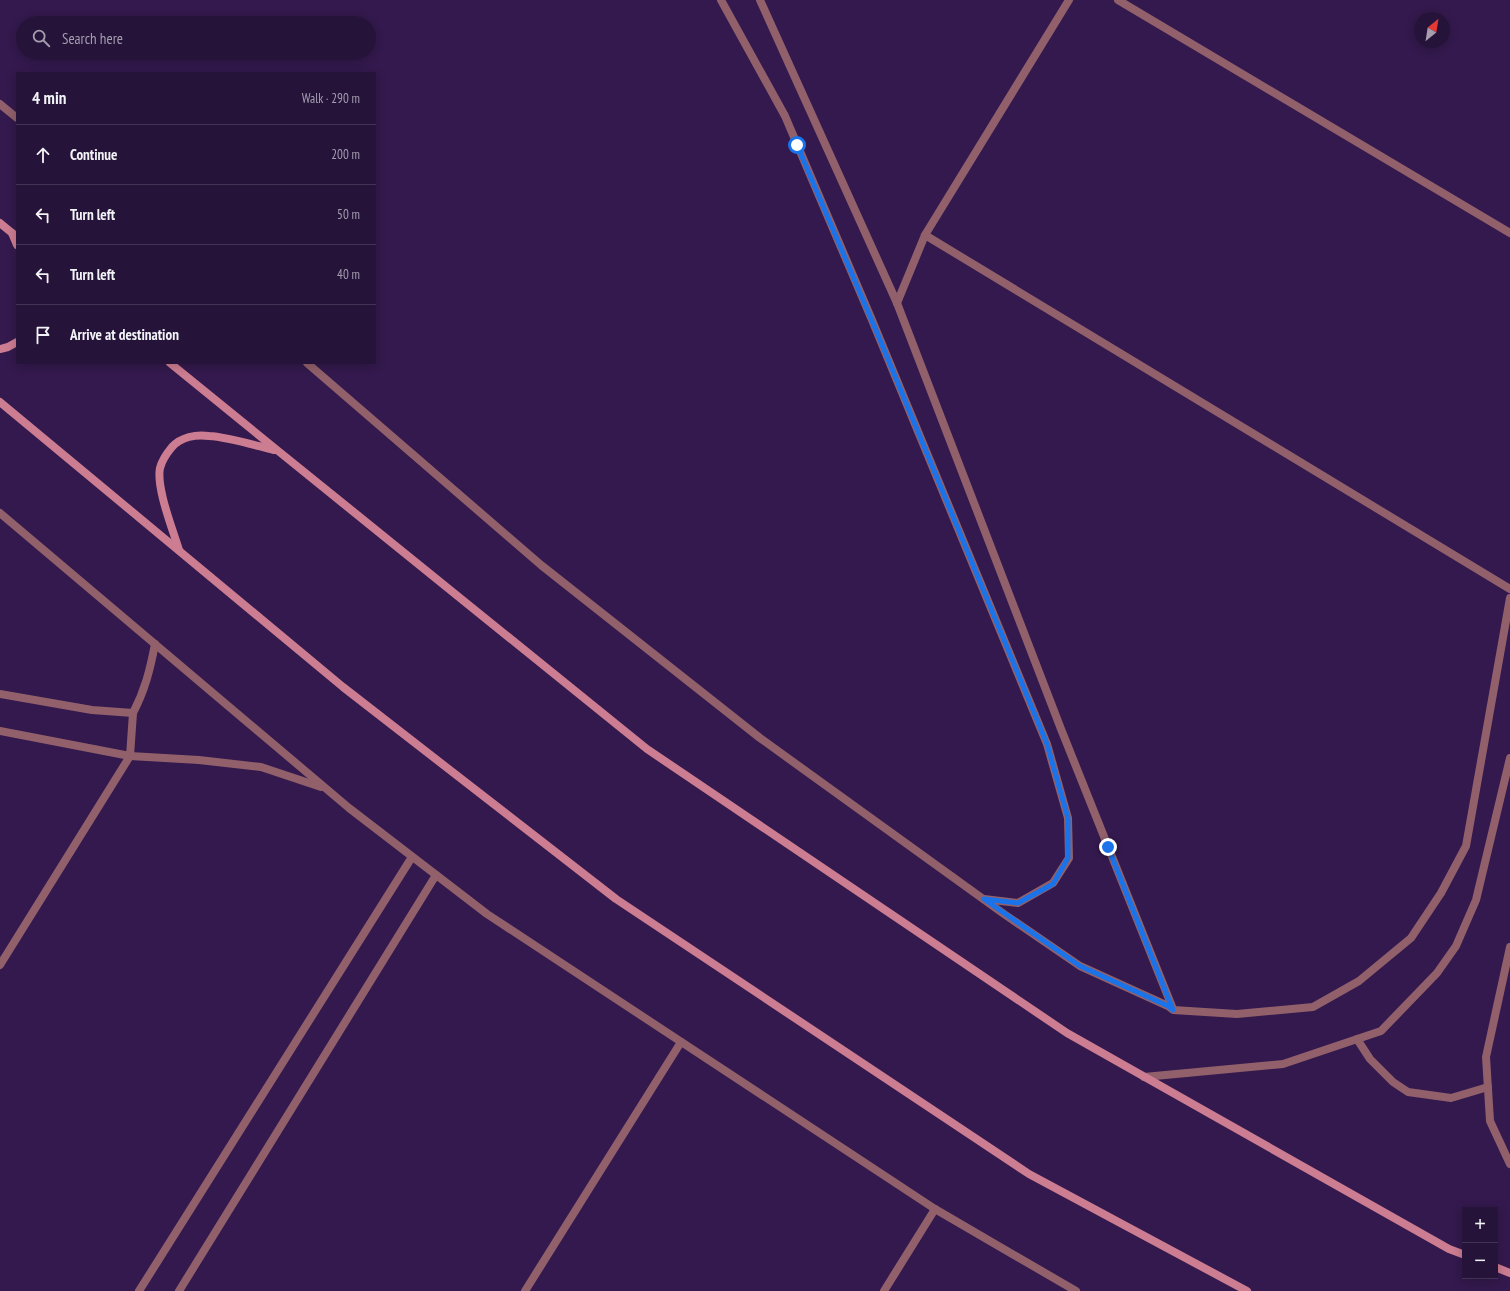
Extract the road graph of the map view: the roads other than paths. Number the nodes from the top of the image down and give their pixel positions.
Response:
1 (721, 0) edge
2 (760, 0) edge
3 (1069, 0) edge
4 (1118, 0) edge
5 (0, 104) edge
6 (16, 117) edge
7 (0, 223) edge
8 (1510, 233) edge
9 (15, 235) edge
10 (925, 236) junction
11 (897, 302) junction
12 (16, 343) edge
13 (0, 349) edge
14 (171, 364) edge
15 (308, 364) edge
16 (0, 402) edge
17 (277, 450) junction
18 (0, 513) edge
19 (180, 551) junction
20 (1510, 589) edge
21 (1510, 598) edge
22 (155, 644) junction
23 (0, 694) edge
24 (133, 713) junction
25 (0, 731) edge
26 (130, 756) junction
27 (1510, 758) edge
28 (325, 788) junction
29 (412, 857) junction
30 (436, 875) junction
31 (984, 899) junction
32 (1510, 947) edge
33 (0, 965) edge
34 (1173, 1010) junction
35 (1357, 1039) junction
36 (681, 1042) junction
37 (1144, 1077) junction
38 (1488, 1087) junction
39 (1510, 1164) edge
40 (935, 1209) junction
41 (1462, 1254) edge
42 (1498, 1268) edge
43 (1510, 1273) edge
44 (139, 1291) edge
45 (179, 1291) edge
46 (525, 1291) edge
47 (884, 1291) edge
48 (1076, 1291) edge
49 (1247, 1291) edge

1 - 31 street
2 - 11 street
3 - 10 street
4 - 8 street
5 - 6 street
7 - 9 main road
10 - 11 street
10 - 20 street
11 - 34 street
12 - 13 main road
14 - 17 main road
15 - 31 street
16 - 19 main road
17 - 19 main road
17 - 37 main road
18 - 22 street
19 - 49 main road
21 - 34 street
22 - 24 street
22 - 28 street
23 - 24 street
24 - 26 street
25 - 26 street
26 - 28 street
26 - 33 street
27 - 35 street
28 - 29 street
29 - 30 street
29 - 44 street
30 - 36 street
30 - 45 street
31 - 34 street
32 - 38 street
35 - 37 street
35 - 38 street
36 - 40 street
36 - 46 street
37 - 41 main road
38 - 39 street
40 - 47 street
40 - 48 street
42 - 43 main road

